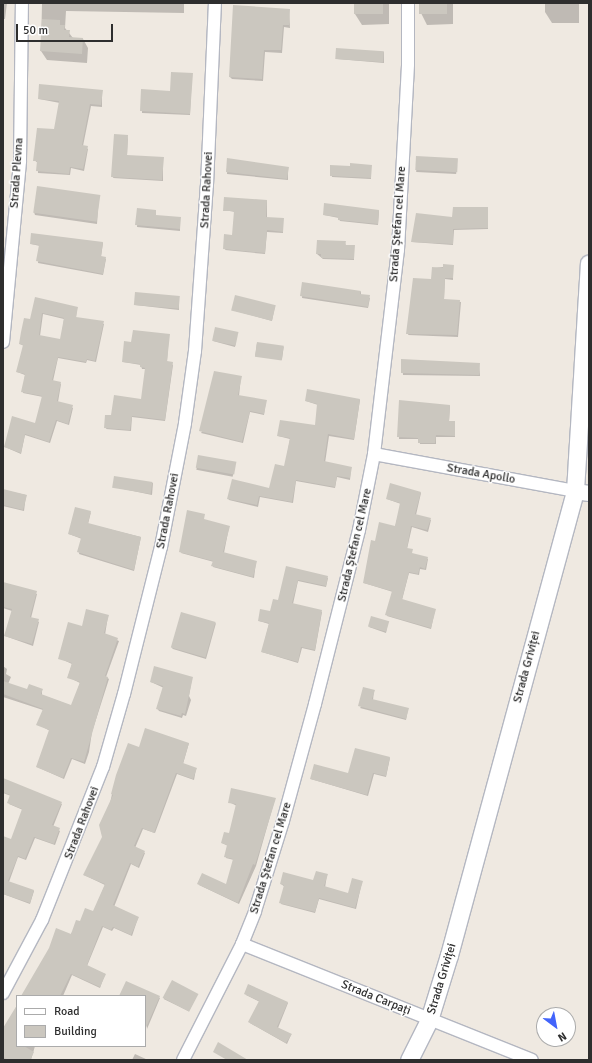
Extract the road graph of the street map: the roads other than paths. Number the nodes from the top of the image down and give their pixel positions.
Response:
1 (22, 3) edge
2 (215, 3) edge
3 (408, 3) edge
4 (589, 262) edge
5 (3, 342) edge
6 (374, 454) junction
7 (582, 492) edge
8 (242, 944) junction
9 (3, 993) edge
10 (429, 1020) junction
11 (183, 1060) edge
12 (409, 1060) edge
13 (532, 1060) edge

1 - 5 street, Strada Plevna
2 - 9 street, Strada Rahovei
3 - 6 street, Strada Ștefan cel Mare
4 - 7 main road, Strada Griviței
6 - 7 street, Strada Apollo
6 - 8 street, Strada Ștefan cel Mare
7 - 10 main road, Strada Griviței
8 - 10 street, Strada Carpați
8 - 11 street, Strada Ștefan cel Mare
10 - 12 main road, Strada Griviței
10 - 13 street, Strada Carpați

